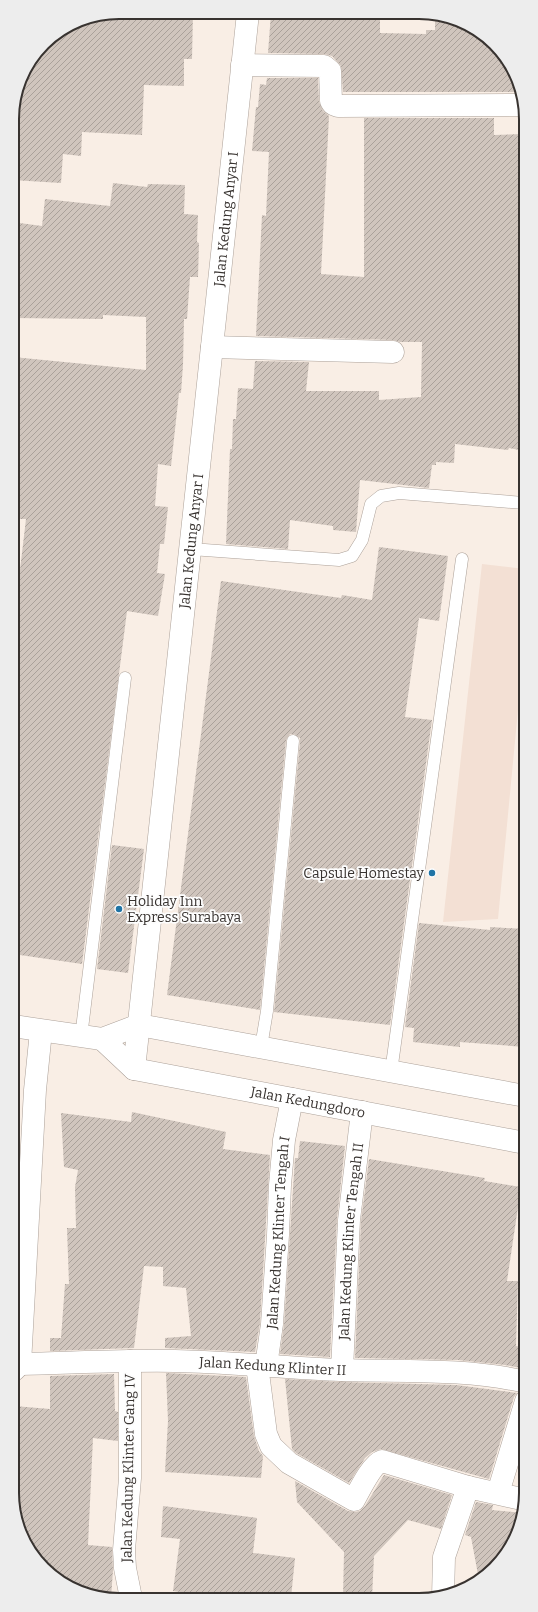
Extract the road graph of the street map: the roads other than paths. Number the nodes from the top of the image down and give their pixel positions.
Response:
1 (247, 19) edge
2 (242, 65) junction
3 (518, 104) edge
4 (212, 346) junction
5 (393, 352) dead end
6 (519, 503) edge
7 (191, 549) junction
8 (462, 559) dead end
9 (125, 678) dead end
10 (293, 741) dead end
11 (138, 1025) junction
12 (19, 1027) edge
13 (41, 1031) junction
14 (91, 1038) junction
15 (261, 1048) junction
16 (134, 1069) junction
17 (391, 1072) junction
18 (519, 1095) edge
19 (292, 1099) junction
20 (362, 1112) junction
21 (519, 1142) edge
22 (19, 1337) edge
23 (130, 1362) junction
24 (261, 1366) junction
25 (19, 1367) edge
26 (342, 1370) junction
27 (519, 1381) edge
28 (519, 1424) edge
29 (468, 1487) junction
30 (498, 1493) junction
31 (519, 1498) edge
32 (443, 1590) edge
33 (130, 1593) edge

1 - 2 street, Jalan Kedung Anyar I
2 - 3 street
2 - 4 street, Jalan Kedung Anyar I
4 - 5 street
4 - 7 street, Jalan Kedung Anyar I
6 - 7 lane
7 - 11 street, Jalan Kedung Anyar I
8 - 17 lane
9 - 14 lane
10 - 15 lane
11 - 14 street
11 - 15 street
11 - 16 street, Jalan Kedung Anyar I
12 - 13 street
13 - 14 street
13 - 22 street
14 - 16 street
15 - 17 street
16 - 19 street, Jalan Kedungdoro
17 - 18 street
19 - 20 street, Jalan Kedungdoro
19 - 24 street, Jalan Kedung Klinter Tengah I
20 - 21 street, Jalan Kedungdoro
20 - 26 street, Jalan Kedung Klinter Tengah II
23 - 24 street, Jalan Kedung Klinter II
23 - 25 street, Jalan Kedung Klinter II
23 - 33 street, Jalan Kedung Klinter Gang IV
24 - 26 street, Jalan Kedung Klinter II
24 - 29 street, Jalan Kedung Klinter Tengah I
26 - 27 street, Jalan Kedung Klinter II
28 - 30 street
29 - 30 street
29 - 32 street
30 - 31 street

